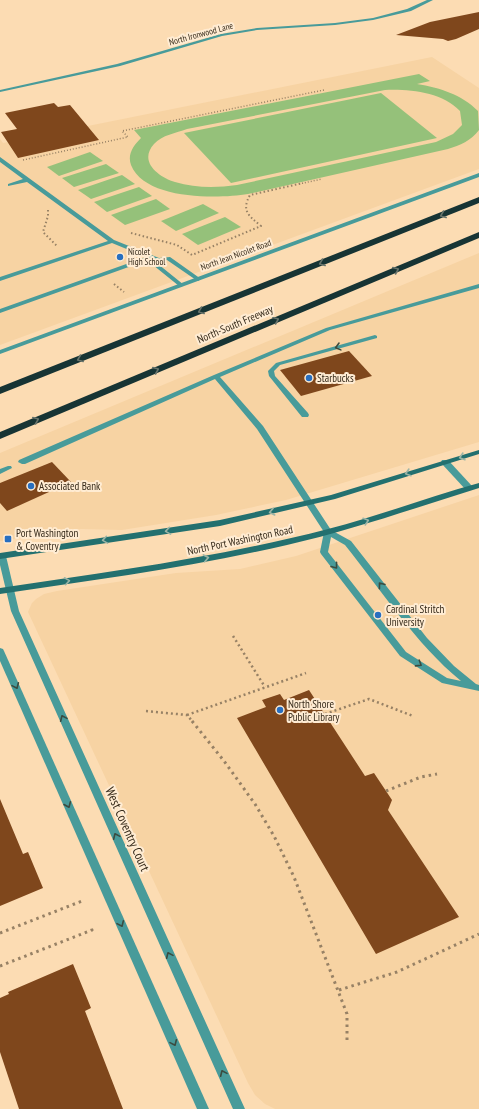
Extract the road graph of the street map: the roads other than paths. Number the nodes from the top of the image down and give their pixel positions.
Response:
1 (431, 0) edge
2 (0, 91) edge
3 (0, 159) edge
4 (0, 169) edge
5 (14, 170) junction
6 (479, 175) edge
7 (27, 180) junction
8 (10, 185) dead end
9 (479, 200) edge
10 (479, 235) edge
11 (112, 240) junction
12 (155, 258) junction
13 (0, 279) edge
14 (198, 279) junction
15 (181, 285) junction
16 (479, 286) edge
17 (0, 311) edge
18 (375, 337) dead end
19 (0, 352) edge
20 (216, 376) junction
21 (0, 391) edge
22 (304, 415) dead end
23 (0, 436) edge
24 (479, 452) edge
25 (22, 462) dead end
26 (445, 462) junction
27 (8, 468) dead end
28 (0, 472) edge
29 (479, 485) edge
30 (469, 488) junction
31 (309, 503) junction
32 (328, 532) junction
33 (1, 556) edge
34 (10, 589) junction
35 (0, 591) edge
36 (0, 651) edge
37 (476, 687) edge
38 (204, 1109) edge
39 (239, 1109) edge

1 - 2 street, North Ironwood Lane
3 - 5 street
4 - 5 street
5 - 7 street
6 - 14 street, North Jean Nicolet Road
7 - 8 street
7 - 11 street
9 -> 21 highway
23 -> 10 highway, North-South Freeway
11 - 12 street
11 - 13 street
12 - 14 street
12 - 15 street
12 - 17 street
14 - 15 street, North Jean Nicolet Road
15 - 19 street, North Jean Nicolet Road
16 - 20 street
18 -> 22 street
20 - 25 street
20 - 31 street
24 -> 26 main road, North Port Washington Road
26 - 30 street
26 -> 31 main road, North Port Washington Road
27 - 28 street
29 - 30 main road, North Port Washington Road
32 -> 30 main road, North Port Washington Road
31 - 32 street
31 -> 33 main road, North Port Washington Road
34 -> 32 main road, North Port Washington Road
37 -> 32 street
32 -> 37 street
33 - 34 street, West Coventry Court
34 - 35 main road, North Port Washington Road
39 -> 34 street, West Coventry Court
36 -> 38 street

